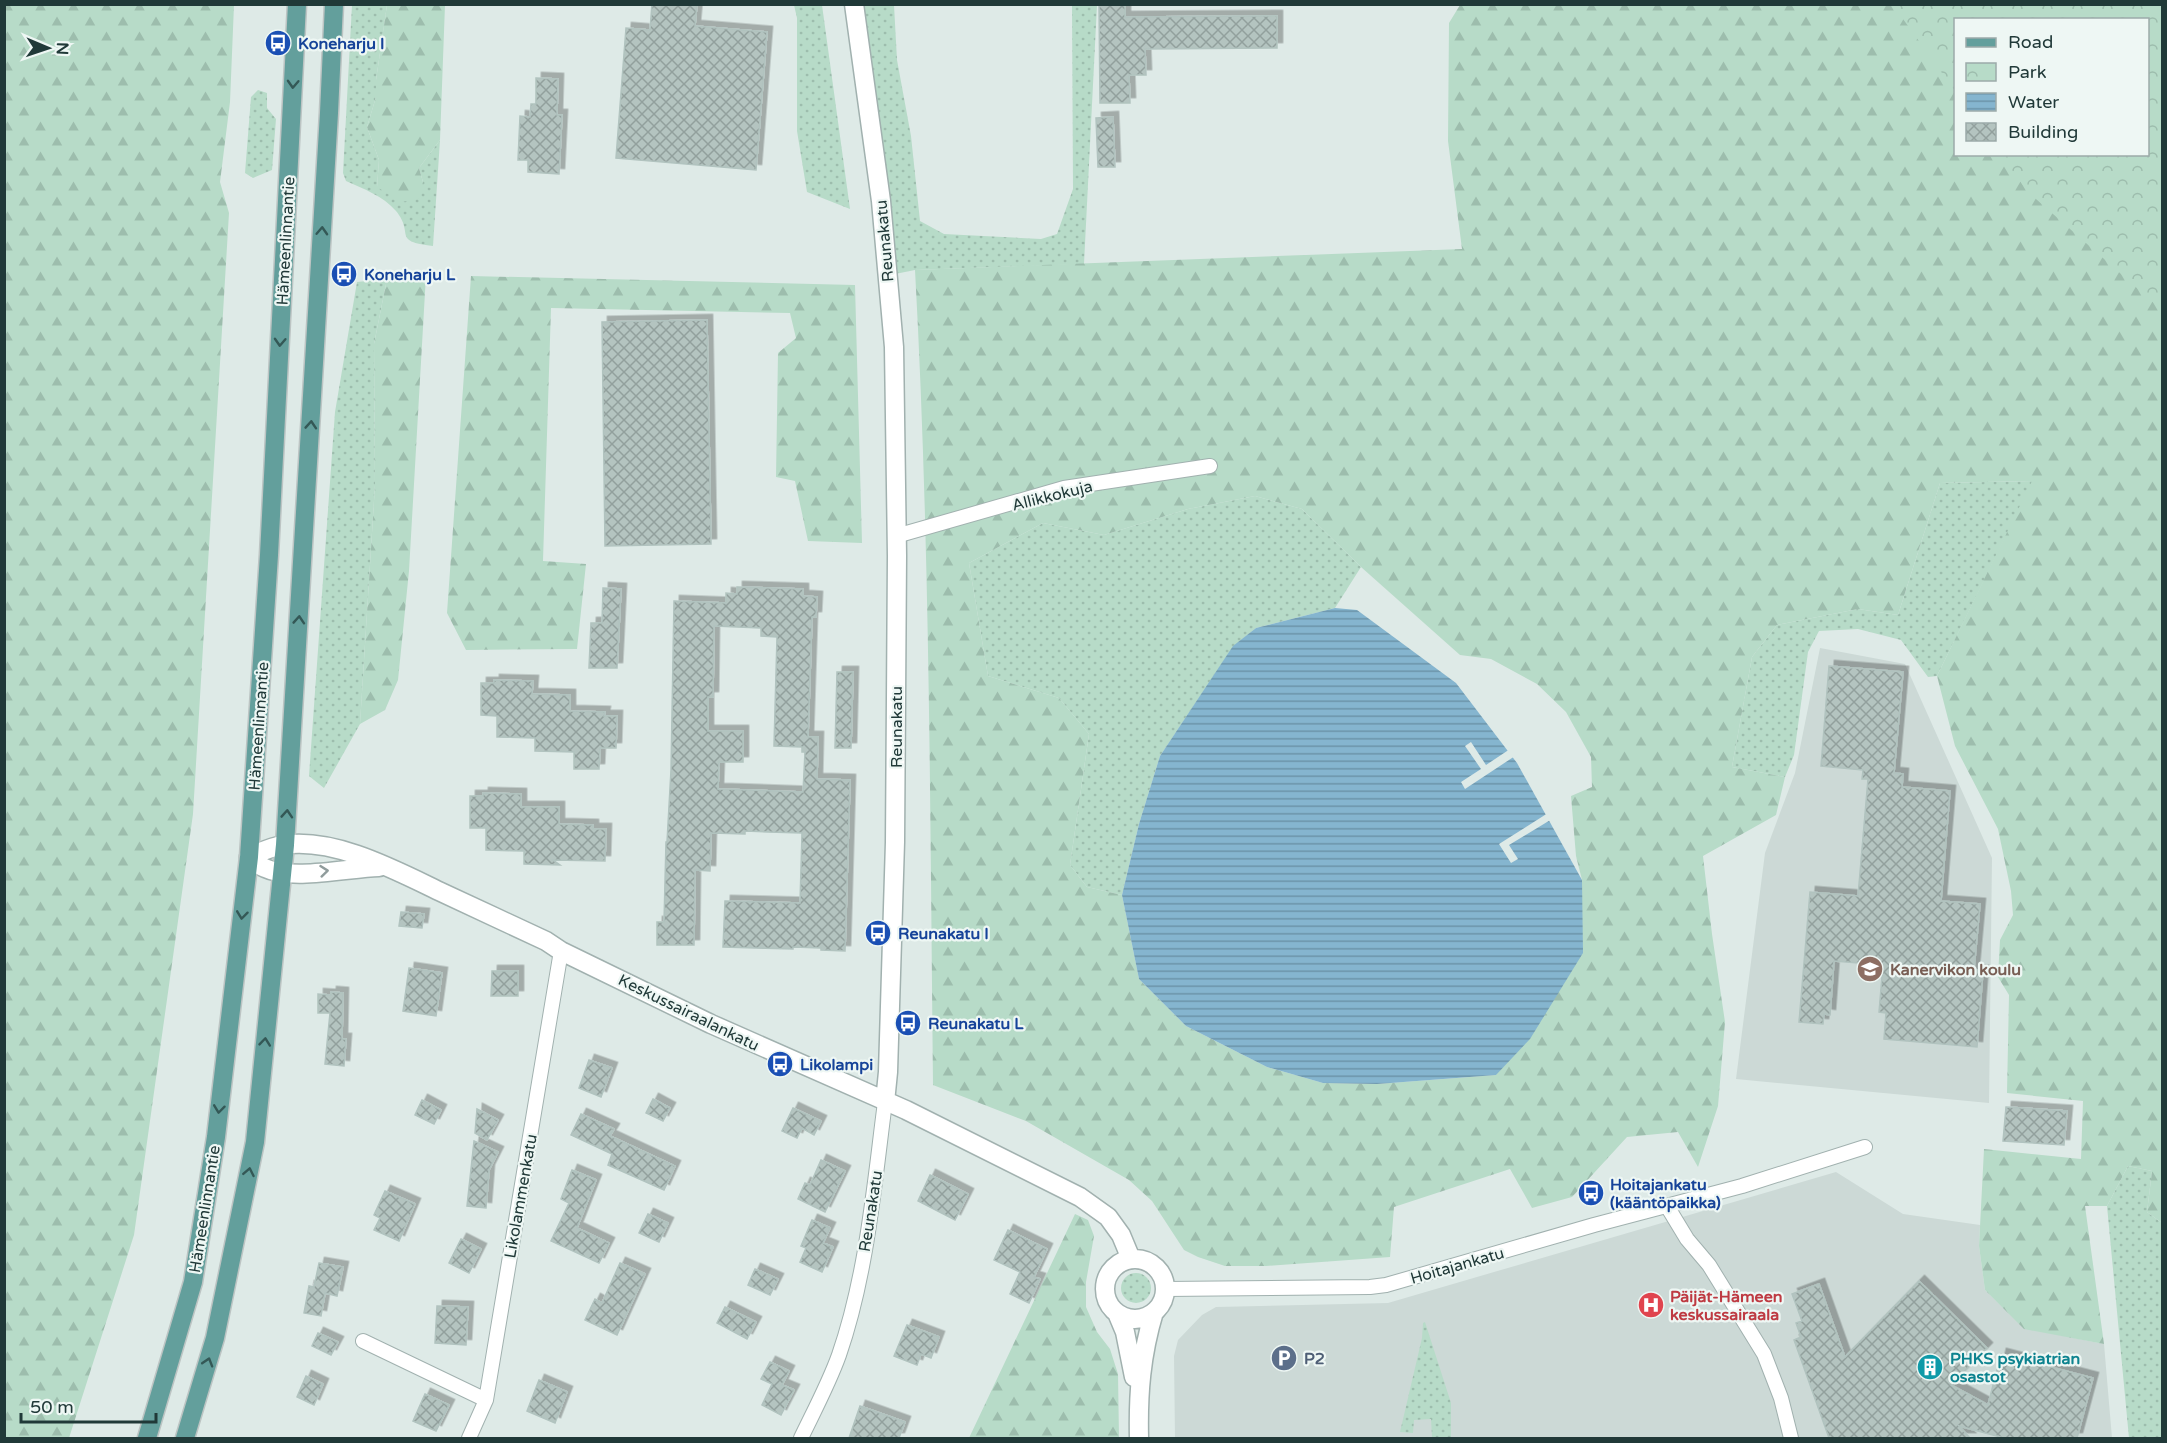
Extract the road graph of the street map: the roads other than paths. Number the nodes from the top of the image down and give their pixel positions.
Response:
1 (297, 4) edge
2 (334, 4) edge
3 (854, 4) edge
4 (1210, 466) dead end
5 (896, 536) junction
6 (285, 845) junction
7 (249, 857) junction
8 (387, 867) junction
9 (282, 873) junction
10 (561, 951) junction
11 (885, 1102) junction
12 (1864, 1147) dead end
13 (1667, 1206) junction
14 (1131, 1259) junction
15 (1165, 1289) junction
16 (1154, 1312) junction
17 (1117, 1313) junction
18 (363, 1341) dead end
19 (486, 1400) junction
20 (1138, 1404) junction
21 (147, 1438) edge
22 (185, 1438) edge
23 (469, 1438) edge
24 (801, 1438) edge
25 (1139, 1438) edge
26 (1791, 1438) edge

1 -> 7 main road, Hämeenlinnantie
6 -> 2 main road, Hämeenlinnantie
3 - 5 street, Reunakatu
4 - 5 street, Allikkokuja
5 - 11 street, Reunakatu
6 - 7 street, Keskussairaalankatu
6 - 8 street, Keskussairaalankatu
6 - 9 main road, Hämeenlinnantie
7 - 9 street, Keskussairaalankatu
7 -> 21 main road, Hämeenlinnantie
9 -> 8 street, Keskussairaalankatu
8 - 10 street, Keskussairaalankatu
22 -> 9 main road, Hämeenlinnantie
10 - 11 street, Keskussairaalankatu
10 - 19 street, Likolammenkatu
11 - 14 street, Keskussairaalankatu
11 - 24 street, Reunakatu
12 - 13 street, Hoitajankatu
13 - 15 street, Hoitajankatu
13 - 26 street
14 - 15 street
14 - 17 street
15 - 16 street
16 - 17 street
16 - 20 street
17 - 20 street
18 - 19 street
19 - 23 street, Likolammenkatu
20 - 25 street

